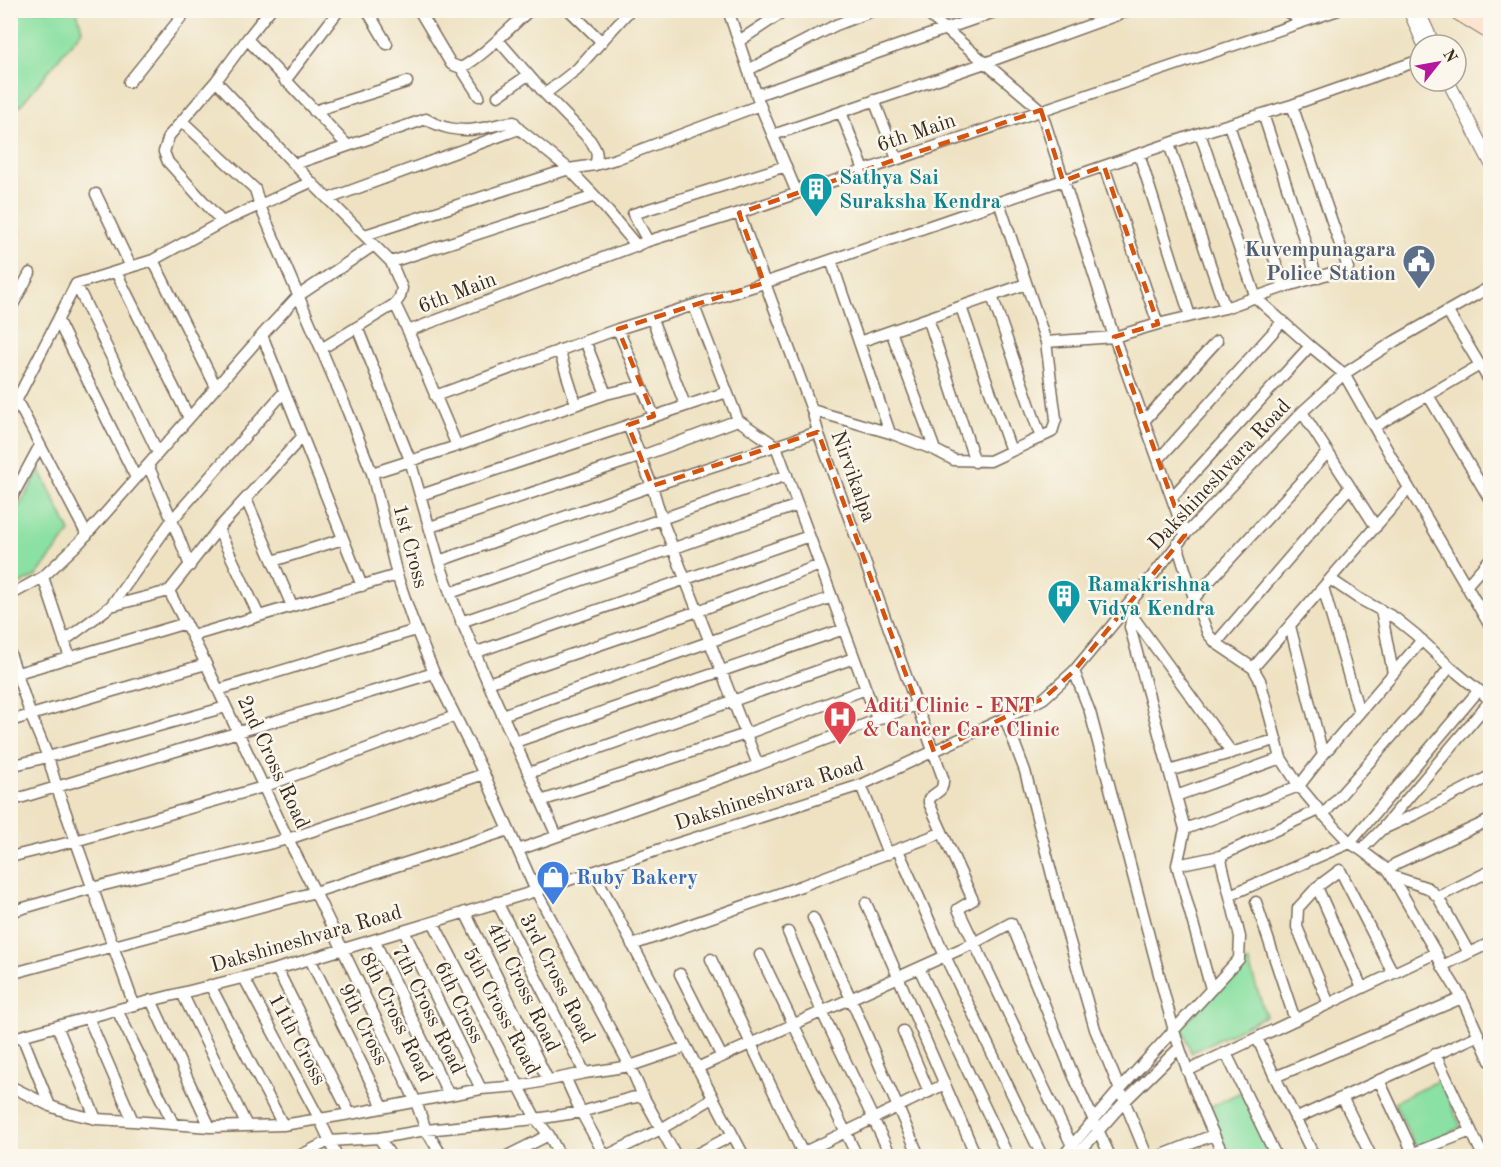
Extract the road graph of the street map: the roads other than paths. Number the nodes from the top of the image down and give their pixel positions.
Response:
1 (187, 10) edge
2 (270, 10) edge
3 (339, 10) edge
4 (367, 10) edge
5 (419, 10) edge
6 (530, 10) edge
7 (568, 10) edge
8 (630, 10) edge
9 (728, 10) edge
10 (786, 10) edge
11 (875, 10) edge
12 (923, 10) edge
13 (1000, 10) edge
14 (1131, 10) edge
15 (1284, 10) edge
16 (1338, 10) edge
17 (1409, 10) edge
18 (1418, 10) edge
19 (1454, 10) edge
20 (1303, 21) junction
21 (946, 30) junction
22 (1491, 32) edge
23 (1419, 33) edge
24 (1429, 33) edge
25 (247, 39) junction
26 (498, 39) junction
27 (738, 41) junction
28 (603, 42) junction
29 (387, 44) dead end
30 (985, 63) junction
31 (1408, 64) edge
32 (461, 68) junction
33 (748, 70) junction
34 (528, 75) junction
35 (216, 81) junction
36 (285, 81) junction
37 (129, 82) dead end
38 (406, 82) dead end
39 (1454, 93) edge
40 (545, 94) junction
41 (479, 96) dead end
42 (498, 96) dead end
43 (758, 100) junction
44 (874, 100) junction
45 (1292, 105) junction
46 (1041, 110) junction
47 (314, 111) junction
48 (841, 112) junction
49 (1263, 114) junction
50 (182, 121) junction
51 (1229, 125) junction
52 (519, 129) junction
53 (1200, 133) junction
54 (773, 135) junction
55 (1169, 144) junction
56 (347, 145) junction
57 (1139, 154) junction
58 (897, 159) junction
59 (1491, 162) edge
60 (295, 164) junction
61 (596, 165) junction
62 (786, 166) junction
63 (1104, 166) junction
64 (569, 169) junction
65 (864, 170) junction
66 (1062, 181) junction
67 (311, 182) junction
68 (797, 193) junction
69 (96, 194) dead end
70 (595, 196) junction
71 (328, 199) junction
72 (999, 202) junction
73 (260, 206) junction
74 (739, 213) junction
75 (222, 222) junction
76 (365, 235) junction
77 (648, 241) junction
78 (374, 245) junction
79 (637, 246) junction
80 (153, 260) junction
81 (831, 260) junction
82 (391, 262) junction
83 (131, 267) junction
84 (116, 272) junction
85 (30, 273) dead end
86 (1317, 278) junction
87 (764, 283) junction
88 (76, 284) junction
89 (1026, 284) junction
90 (1491, 286) edge
91 (1284, 287) junction
92 (298, 296) junction
93 (992, 296) junction
94 (1256, 298) junction
95 (395, 304) junction
96 (694, 306) junction
97 (961, 307) junction
98 (1225, 308) junction
99 (10, 310) edge
100 (1448, 312) junction
101 (1190, 316) junction
102 (928, 318) junction
103 (652, 319) junction
104 (58, 321) junction
105 (1283, 321) junction
106 (1158, 324) junction
107 (357, 327) junction
108 (618, 329) junction
109 (891, 331) junction
110 (408, 332) junction
111 (262, 335) junction
112 (1114, 337) junction
113 (585, 341) junction
114 (1217, 341) dead end
115 (859, 342) junction
116 (1046, 342) junction
117 (1310, 346) junction
118 (321, 349) junction
119 (559, 350) junction
120 (1480, 365) junction
121 (1344, 374) junction
122 (1491, 382) edge
123 (640, 386) junction
124 (216, 387) junction
125 (284, 392) junction
126 (727, 392) junction
127 (606, 394) junction
128 (1428, 395) junction
129 (435, 396) junction
130 (17, 400) junction
131 (576, 404) junction
132 (685, 405) junction
133 (812, 410) junction
134 (1302, 412) junction
135 (10, 413) edge
136 (654, 416) junction
137 (189, 418) junction
138 (738, 420) junction
139 (1144, 421) junction
140 (628, 425) junction
141 (1374, 427) junction
142 (818, 432) junction
143 (891, 433) junction
144 (302, 436) junction
145 (1041, 438) junction
146 (40, 444) junction
147 (457, 446) junction
148 (776, 446) junction
149 (935, 450) junction
150 (1011, 451) junction
151 (1328, 452) junction
152 (158, 453) junction
153 (639, 456) junction
154 (410, 460) junction
155 (1158, 460) junction
156 (975, 462) junction
157 (148, 465) junction
158 (372, 473) junction
159 (787, 475) junction
160 (136, 478) junction
161 (652, 486) junction
162 (1350, 487) junction
163 (1408, 488) junction
164 (421, 495) junction
165 (1172, 497) junction
166 (246, 499) junction
167 (1491, 500) edge
168 (10, 501) edge
169 (798, 505) junction
170 (172, 520) junction
171 (662, 520) junction
172 (430, 527) junction
173 (1376, 527) junction
174 (218, 529) junction
175 (87, 535) junction
176 (1185, 535) junction
177 (809, 536) junction
178 (343, 540) junction
179 (1177, 544) junction
180 (673, 548) junction
181 (1491, 559) edge
182 (273, 561) junction
183 (439, 561) junction
184 (820, 565) junction
185 (190, 566) junction
186 (398, 575) junction
187 (44, 577) junction
188 (686, 579) junction
189 (1327, 583) junction
190 (362, 586) junction
191 (1466, 586) junction
192 (169, 591) junction
193 (450, 594) junction
194 (10, 595) edge
195 (832, 597) junction
196 (1194, 598) junction
197 (111, 606) junction
198 (292, 606) junction
199 (1381, 610) junction
200 (698, 611) junction
201 (1129, 611) junction
202 (259, 616) junction
203 (461, 622) junction
204 (186, 623) junction
205 (1490, 623) edge
206 (1290, 626) junction
207 (844, 629) junction
208 (416, 630) junction
209 (192, 636) junction
210 (1422, 640) junction
211 (64, 641) junction
212 (710, 642) junction
213 (1216, 643) junction
214 (10, 653) edge
215 (474, 653) junction
216 (70, 658) junction
217 (854, 658) junction
218 (206, 664) junction
219 (1253, 668) junction
220 (1450, 668) junction
221 (720, 671) junction
222 (1074, 671) junction
223 (434, 673) junction
224 (1393, 673) junction
225 (14, 675) edge
226 (488, 683) junction
227 (866, 689) junction
228 (218, 690) junction
229 (1479, 690) junction
230 (1491, 700) edge
231 (732, 701) junction
232 (916, 705) junction
233 (226, 707) junction
234 (1359, 712) junction
235 (502, 715) junction
236 (31, 716) junction
237 (455, 716) junction
238 (1005, 718) junction
239 (877, 719) junction
240 (10, 721) edge
241 (239, 733) junction
242 (746, 734) junction
243 (1275, 740) junction
244 (515, 742) junction
245 (934, 752) junction
246 (1233, 753) junction
247 (1323, 755) junction
248 (48, 758) junction
249 (1281, 758) junction
250 (758, 765) junction
251 (10, 766) edge
252 (1169, 771) junction
253 (529, 773) junction
254 (484, 774) junction
255 (1491, 776) edge
256 (861, 785) junction
257 (1299, 786) junction
258 (263, 787) junction
259 (57, 788) junction
260 (1176, 796) junction
261 (10, 801) edge
262 (541, 801) junction
263 (1321, 813) junction
264 (1491, 820) edge
265 (1185, 829) junction
266 (509, 830) junction
267 (1381, 830) junction
268 (941, 833) junction
269 (557, 836) junction
270 (288, 839) junction
271 (75, 841) junction
272 (1350, 843) junction
273 (518, 850) junction
274 (1361, 850) junction
275 (893, 852) junction
276 (1220, 856) junction
277 (10, 857) edge
278 (1177, 865) junction
279 (1491, 871) edge
280 (594, 872) junction
281 (1391, 874) junction
282 (1317, 887) junction
283 (92, 888) junction
284 (315, 891) junction
285 (536, 891) junction
286 (1230, 895) junction
287 (1438, 897) junction
288 (497, 902) junction
289 (1256, 902) dead end
290 (866, 903) dead end
291 (10, 912) edge
292 (465, 912) junction
293 (813, 918) dead end
294 (433, 922) junction
295 (404, 931) junction
296 (788, 932) dead end
297 (374, 940) junction
298 (1491, 942) edge
299 (974, 943) junction
300 (632, 945) junction
301 (112, 947) junction
302 (343, 950) junction
303 (1436, 953) junction
304 (1468, 953) junction
305 (759, 955) dead end
306 (945, 956) junction
307 (310, 959) junction
308 (711, 959) dead end
309 (1442, 966) junction
310 (919, 968) junction
311 (277, 969) junction
312 (1393, 973) junction
313 (10, 974) edge
314 (680, 974) dead end
315 (244, 978) junction
316 (899, 978) junction
317 (210, 985) junction
318 (1362, 988) junction
319 (1211, 989) junction
320 (182, 993) junction
321 (1462, 998) junction
322 (851, 999) junction
323 (152, 1000) junction
324 (1329, 1004) junction
325 (134, 1005) junction
326 (117, 1010) junction
327 (822, 1012) junction
328 (88, 1017) junction
329 (1295, 1020) junction
330 (794, 1025) junction
331 (57, 1026) junction
332 (903, 1031) dead end
333 (1174, 1031) junction
334 (1479, 1035) junction
335 (16, 1037) edge
336 (1257, 1038) junction
337 (751, 1044) junction
338 (686, 1047) junction
339 (1179, 1048) junction
340 (1226, 1053) junction
341 (1435, 1054) junction
342 (722, 1057) junction
343 (1491, 1061) edge
344 (630, 1066) junction
345 (697, 1068) junction
346 (1187, 1071) junction
347 (585, 1073) junction
348 (565, 1077) junction
349 (1275, 1077) junction
350 (548, 1080) junction
351 (1379, 1080) junction
352 (945, 1084) junction
353 (10, 1086) edge
354 (520, 1086) junction
355 (481, 1089) junction
356 (1120, 1089) junction
357 (929, 1092) junction
358 (449, 1095) junction
359 (643, 1096) junction
360 (1342, 1097) junction
361 (713, 1098) junction
362 (1125, 1101) junction
363 (416, 1102) junction
364 (50, 1106) junction
365 (383, 1107) junction
366 (897, 1107) junction
367 (581, 1112) junction
368 (350, 1114) junction
369 (319, 1118) junction
370 (96, 1119) junction
371 (536, 1119) junction
372 (872, 1119) junction
373 (1094, 1119) junction
374 (1295, 1119) junction
375 (134, 1120) junction
376 (173, 1123) junction
377 (283, 1125) junction
378 (247, 1126) junction
379 (210, 1127) junction
380 (661, 1128) junction
381 (426, 1130) junction
382 (1099, 1131) junction
383 (1471, 1131) junction
384 (846, 1132) junction
385 (549, 1135) junction
386 (733, 1135) junction
387 (1213, 1135) junction
388 (379, 1138) junction
389 (329, 1141) junction
390 (1185, 1152) edge
391 (1075, 1154) edge
392 (801, 1155) edge
393 (1409, 1155) edge
394 (299, 1156) edge
395 (337, 1156) edge
396 (391, 1156) edge
397 (442, 1156) edge
398 (507, 1156) edge
399 (560, 1156) edge
400 (606, 1156) edge
401 (676, 1156) edge
402 (693, 1156) edge
403 (744, 1156) edge
404 (857, 1156) edge
405 (891, 1156) edge
406 (918, 1156) edge
407 (976, 1156) edge
408 (1008, 1156) edge
409 (1042, 1156) edge
410 (1063, 1156) edge
411 (1110, 1156) edge
412 (1147, 1156) edge
413 (1160, 1156) edge
414 (1224, 1156) edge
415 (1276, 1156) edge
416 (1314, 1156) edge
417 (1371, 1156) edge
418 (1483, 1156) edge

1 - 37 street
2 - 25 street
3 - 36 street
4 - 29 street
5 - 32 street
6 - 26 street
7 - 28 street
8 - 28 street
9 - 27 street
10 - 27 street
11 - 33 street
12 - 21 street
13 - 21 street
14 - 30 street
15 - 20 street
16 - 20 street, 6th Main
17 - 23 street
18 - 24 street
19 - 22 main road
20 - 46 street, 6th Main
21 - 30 street
21 - 43 street
25 - 35 street
25 - 36 street
26 - 32 street
26 - 34 street
27 - 33 street
28 - 40 street
30 - 44 street
30 - 46 street
31 - 45 street
32 - 41 street
33 - 43 street
34 - 40 street
34 - 42 street
35 - 50 street
35 - 60 street
36 - 47 street
38 - 47 street
39 - 59 street
40 - 61 street
43 - 54 street
43 - 61 street
44 - 48 street
44 - 58 street
45 - 49 street
45 - 86 street
46 - 58 street, 6th Main
46 - 66 street
47 - 56 street
48 - 54 street
48 - 65 street
49 - 51 street
49 - 86 street
50 - 73 street, 1st Cross
50 - 75 street
51 - 53 street
51 - 91 street
52 - 56 street
52 - 64 street
52 - 71 street
53 - 55 street
53 - 94 street
54 - 62 street
55 - 57 street
55 - 98 street
56 - 60 street
57 - 63 street
57 - 101 street
58 - 65 street, 6th Main
60 - 67 street
61 - 64 street
62 - 68 street
62 - 77 street
63 - 66 street
63 - 106 street
64 - 70 street
64 - 76 street
65 - 68 street, 6th Main
66 - 72 street
66 - 112 street
67 - 71 street
67 - 73 street
68 - 74 street, 6th Main
69 - 83 street
70 - 79 street
70 - 82 street
71 - 76 street
72 - 81 street
72 - 89 street
73 - 75 street
73 - 92 street, 1st Cross
74 - 77 street, 6th Main
74 - 87 street, Nirvikalpa
75 - 80 street
76 - 78 street
77 - 79 street, 6th Main
78 - 82 street
78 - 92 street
79 - 110 street, 6th Main
80 - 83 street
80 - 124 street
81 - 87 street
81 - 115 street
82 - 95 street
83 - 84 street
84 - 88 street
84 - 137 street
85 - 99 street
86 - 91 street
87 - 96 street
87 - 133 street, Nirvikalpa
88 - 104 street
88 - 152 street
89 - 93 street
89 - 116 street
90 - 100 street, Dakshineshvara Road
91 - 94 street
92 - 111 street
92 - 118 street, 1st Cross
93 - 97 street
93 - 145 street
94 - 98 street
94 - 105 street
95 - 107 street
95 - 110 street
96 - 103 street
96 - 126 street
97 - 102 street
97 - 150 street
98 - 101 street
100 - 120 street
100 - 121 street, Dakshineshvara Road
101 - 106 street
102 - 109 street
102 - 156 street
103 - 108 street
103 - 132 street
104 - 130 street
104 - 160 street
105 - 117 street
105 - 155 street
106 - 112 street
107 - 118 street
107 - 154 street
108 - 113 street
108 - 123 street
109 - 115 street
109 - 149 street
110 - 129 street
111 - 124 street
111 - 125 street
112 - 116 street
112 - 139 street
113 - 119 street
113 - 127 street
114 - 139 street
115 - 143 street
116 - 145 street
117 - 121 street
117 - 165 street
118 - 158 street, 1st Cross
119 - 129 street
119 - 131 street
120 - 122 street
120 - 128 street
121 - 134 street, Dakshineshvara Road
121 - 141 street
123 - 127 street
123 - 136 street
124 - 137 street
125 - 144 street
125 - 170 street
126 - 132 street
126 - 138 street
127 - 131 street
128 - 141 street
128 - 167 street
129 - 147 street
130 - 135 street
130 - 146 street
131 - 147 street
132 - 136 street
133 - 142 street, Nirvikalpa
133 - 143 street
134 - 151 street
134 - 176 street, Dakshineshvara Road
136 - 140 street
137 - 152 street
138 - 148 street
138 - 153 street
139 - 155 street
140 - 153 street
140 - 164 street
141 - 163 street
142 - 148 street
142 - 232 street, Nirvikalpa
143 - 149 street
144 - 166 street
144 - 178 street
145 - 150 street
146 - 168 street
146 - 175 street
147 - 154 street
148 - 159 street
148 - 161 street
149 - 156 street
150 - 156 street
151 - 162 street
151 - 196 street
152 - 157 street
153 - 161 street
153 - 172 street
154 - 158 street
154 - 164 street
155 - 165 street
157 - 160 street
157 - 170 street
158 - 186 street, 1st Cross
159 - 169 street
159 - 171 street
160 - 175 street
161 - 171 street
161 - 183 street
162 - 173 street
162 - 213 street
163 - 173 street
163 - 191 street
164 - 172 street
165 - 176 street
166 - 174 street
166 - 182 street
169 - 177 street
169 - 180 street
170 - 185 street
170 - 197 street
171 - 180 street
171 - 193 street
172 - 183 street
173 - 189 street
174 - 185 street
174 - 202 street
175 - 187 street
176 - 179 street, Dakshineshvara Road
177 - 184 street
177 - 188 street
178 - 182 street
178 - 190 street
179 - 196 street
179 - 201 street, Dakshineshvara Road
180 - 188 street
180 - 203 street
181 - 191 street
182 - 198 street
183 - 193 street
184 - 195 street
184 - 200 street
185 - 192 street
186 - 190 street
186 - 208 street, 1st Cross
187 - 194 street
187 - 211 street
188 - 200 street
188 - 215 street
189 - 199 street
189 - 206 street
189 - 234 street
190 - 198 street
191 - 205 street
192 - 197 street
192 - 204 street, 2nd Cross Road
193 - 203 street
195 - 207 street
195 - 212 street
196 - 213 street
197 - 211 street
198 - 202 street
199 - 210 street
199 - 224 street
200 - 212 street
200 - 226 street
201 - 222 street, Dakshineshvara Road
201 - 246 street
201 - 252 street
202 - 209 street
203 - 215 street
204 - 209 street, 2nd Cross Road
204 - 216 street
206 - 219 street
206 - 247 street
207 - 217 street
207 - 221 street
208 - 223 street, 1st Cross
208 - 228 street
209 - 218 street, 2nd Cross Road
210 - 220 street
210 - 224 street
211 - 216 street
212 - 221 street
212 - 235 street
213 - 219 street
214 - 225 street
215 - 226 street
216 - 225 street
217 - 227 street
217 - 231 street
218 - 228 street, 2nd Cross Road
218 - 236 street
219 - 243 street
220 - 229 street
220 - 263 street
221 - 231 street
221 - 244 street
222 - 238 street, Dakshineshvara Road
222 - 333 street
223 - 237 street, 1st Cross
223 - 241 street
224 - 234 street
225 - 236 street
226 - 235 street
227 - 239 street
227 - 242 street
228 - 233 street, 2nd Cross Road
229 - 230 street
229 - 272 street
230 - 267 street
231 - 242 street
231 - 253 street
232 - 239 street
232 - 245 street, Nirvikalpa
233 - 241 street, 2nd Cross Road
233 - 248 street
234 - 247 street
235 - 244 street
236 - 240 street
236 - 248 street
237 - 254 street, 1st Cross
237 - 258 street
238 - 245 street, Dakshineshvara Road
238 - 356 street
239 - 250 street
241 - 258 street, 2nd Cross Road
241 - 259 street
242 - 250 street
242 - 262 street
243 - 246 street
243 - 249 street
244 - 253 street
245 - 256 street, Dakshineshvara Road
245 - 268 street, Nirvikalpa
246 - 252 street
247 - 257 street
248 - 251 street
248 - 259 street
249 - 257 street
249 - 260 street
250 - 269 street
252 - 260 street
253 - 262 street
254 - 266 street, 1st Cross
254 - 270 street
255 - 267 street
256 - 275 street
256 - 280 street, Dakshineshvara Road
257 - 263 street
257 - 265 street
258 - 270 street, 2nd Cross Road
258 - 271 street
259 - 261 street
259 - 271 street
260 - 265 street
262 - 269 street
263 - 272 street
263 - 276 street
264 - 281 street
265 - 278 street
266 - 273 street, 1st Cross
266 - 284 street
267 - 274 street
268 - 275 street
268 - 299 street
269 - 273 street
270 - 283 street
270 - 284 street, 2nd Cross Road
271 - 277 street
271 - 283 street
272 - 274 street
272 - 286 street
273 - 285 street, 1st Cross
274 - 281 street
275 - 300 street
275 - 306 street
276 - 278 street
276 - 286 street
278 - 319 street
279 - 287 street
280 - 285 street, Dakshineshvara Road
280 - 300 street
281 - 287 street
281 - 303 street
282 - 312 street
282 - 318 street
282 - 324 street
283 - 291 street
283 - 301 street
284 - 301 street
284 - 302 street, 2nd Cross Road
285 - 288 street, Dakshineshvara Road
285 - 344 street, 1st Cross
286 - 319 street
287 - 304 street
288 - 292 street, Dakshineshvara Road
288 - 347 street, 3rd Cross Road
289 - 329 street
290 - 316 street
292 - 294 street, Dakshineshvara Road
292 - 350 street, 4th Cross Road
293 - 322 street
294 - 295 street, Dakshineshvara Road
294 - 354 street, 5th Cross Road
295 - 297 street, Dakshineshvara Road
295 - 355 street, 6th Cross
296 - 327 street
297 - 302 street, Dakshineshvara Road
297 - 358 street, 7th Cross Road
298 - 304 street
299 - 306 street
299 - 373 street
299 - 391 street
300 - 338 street
301 - 313 street
301 - 325 street
302 - 307 street, Dakshineshvara Road
302 - 363 street, 8th Cross Road
303 - 309 street
303 - 312 street
304 - 309 street
305 - 330 street
306 - 310 street
306 - 409 street
307 - 311 street, Dakshineshvara Road
307 - 365 street, 9th Cross
308 - 337 street
309 - 321 street
310 - 316 street
310 - 408 street
311 - 315 street, Dakshineshvara Road
311 - 368 street
312 - 318 street
314 - 342 street
315 - 317 street, Dakshineshvara Road
315 - 369 street, 11th Cross
316 - 322 street
316 - 352 street
317 - 320 street, Dakshineshvara Road
317 - 377 street
318 - 324 street
319 - 333 street
320 - 323 street, Dakshineshvara Road
320 - 378 street
321 - 334 street
321 - 349 street
322 - 327 street
322 - 366 street
323 - 325 street, Dakshineshvara Road
323 - 379 street
324 - 329 street
325 - 326 street, Dakshineshvara Road
326 - 328 street, Dakshineshvara Road
326 - 376 street
327 - 330 street
327 - 372 street
328 - 331 street, Dakshineshvara Road
328 - 375 street
329 - 336 street
330 - 337 street
330 - 384 street
331 - 335 street, Dakshineshvara Road
331 - 370 street
332 - 357 street
333 - 339 street
333 - 356 street
334 - 341 street
334 - 343 street
335 - 364 street
336 - 340 street
336 - 349 street
337 - 342 street
337 - 392 street
338 - 344 street
338 - 345 street
339 - 346 street
339 - 362 street
340 - 346 street
340 - 415 street
341 - 351 street
341 - 383 street
342 - 345 street
344 - 347 street
344 - 359 street, 1st Cross
345 - 361 street
346 - 387 street
347 - 348 street
348 - 350 street
348 - 367 street
349 - 374 street
350 - 354 street
351 - 360 street
351 - 393 street
352 - 357 street
352 - 407 street
353 - 364 street
354 - 355 street
354 - 371 street, 5th Cross Road
355 - 358 street
356 - 362 street
356 - 373 street
357 - 366 street
358 - 363 street
359 - 367 street
359 - 380 street, 1st Cross
360 - 374 street
360 - 417 street
361 - 380 street
361 - 386 street
362 - 382 street
362 - 412 street
363 - 365 street
363 - 381 street, 8th Cross Road
364 - 370 street
365 - 368 street
366 - 372 street
366 - 406 street
367 - 371 street
367 - 400 street
368 - 369 street
369 - 377 street
369 - 389 street, 11th Cross
370 - 375 street
371 - 381 street
371 - 385 street, 5th Cross Road
372 - 384 street
372 - 405 street
373 - 382 street
373 - 391 street
374 - 416 street
375 - 376 street
376 - 379 street
377 - 378 street
378 - 379 street
380 - 400 street
380 - 401 street, 1st Cross
381 - 388 street
381 - 397 street, 8th Cross Road
382 - 391 street
382 - 411 street
383 - 393 street
383 - 418 street
384 - 392 street
384 - 404 street
385 - 398 street
385 - 399 street, 5th Cross Road
386 - 402 street
386 - 403 street
387 - 390 street
387 - 414 street
388 - 389 street
388 - 396 street
389 - 394 street
389 - 395 street, 11th Cross
390 - 413 street
391 - 410 street

